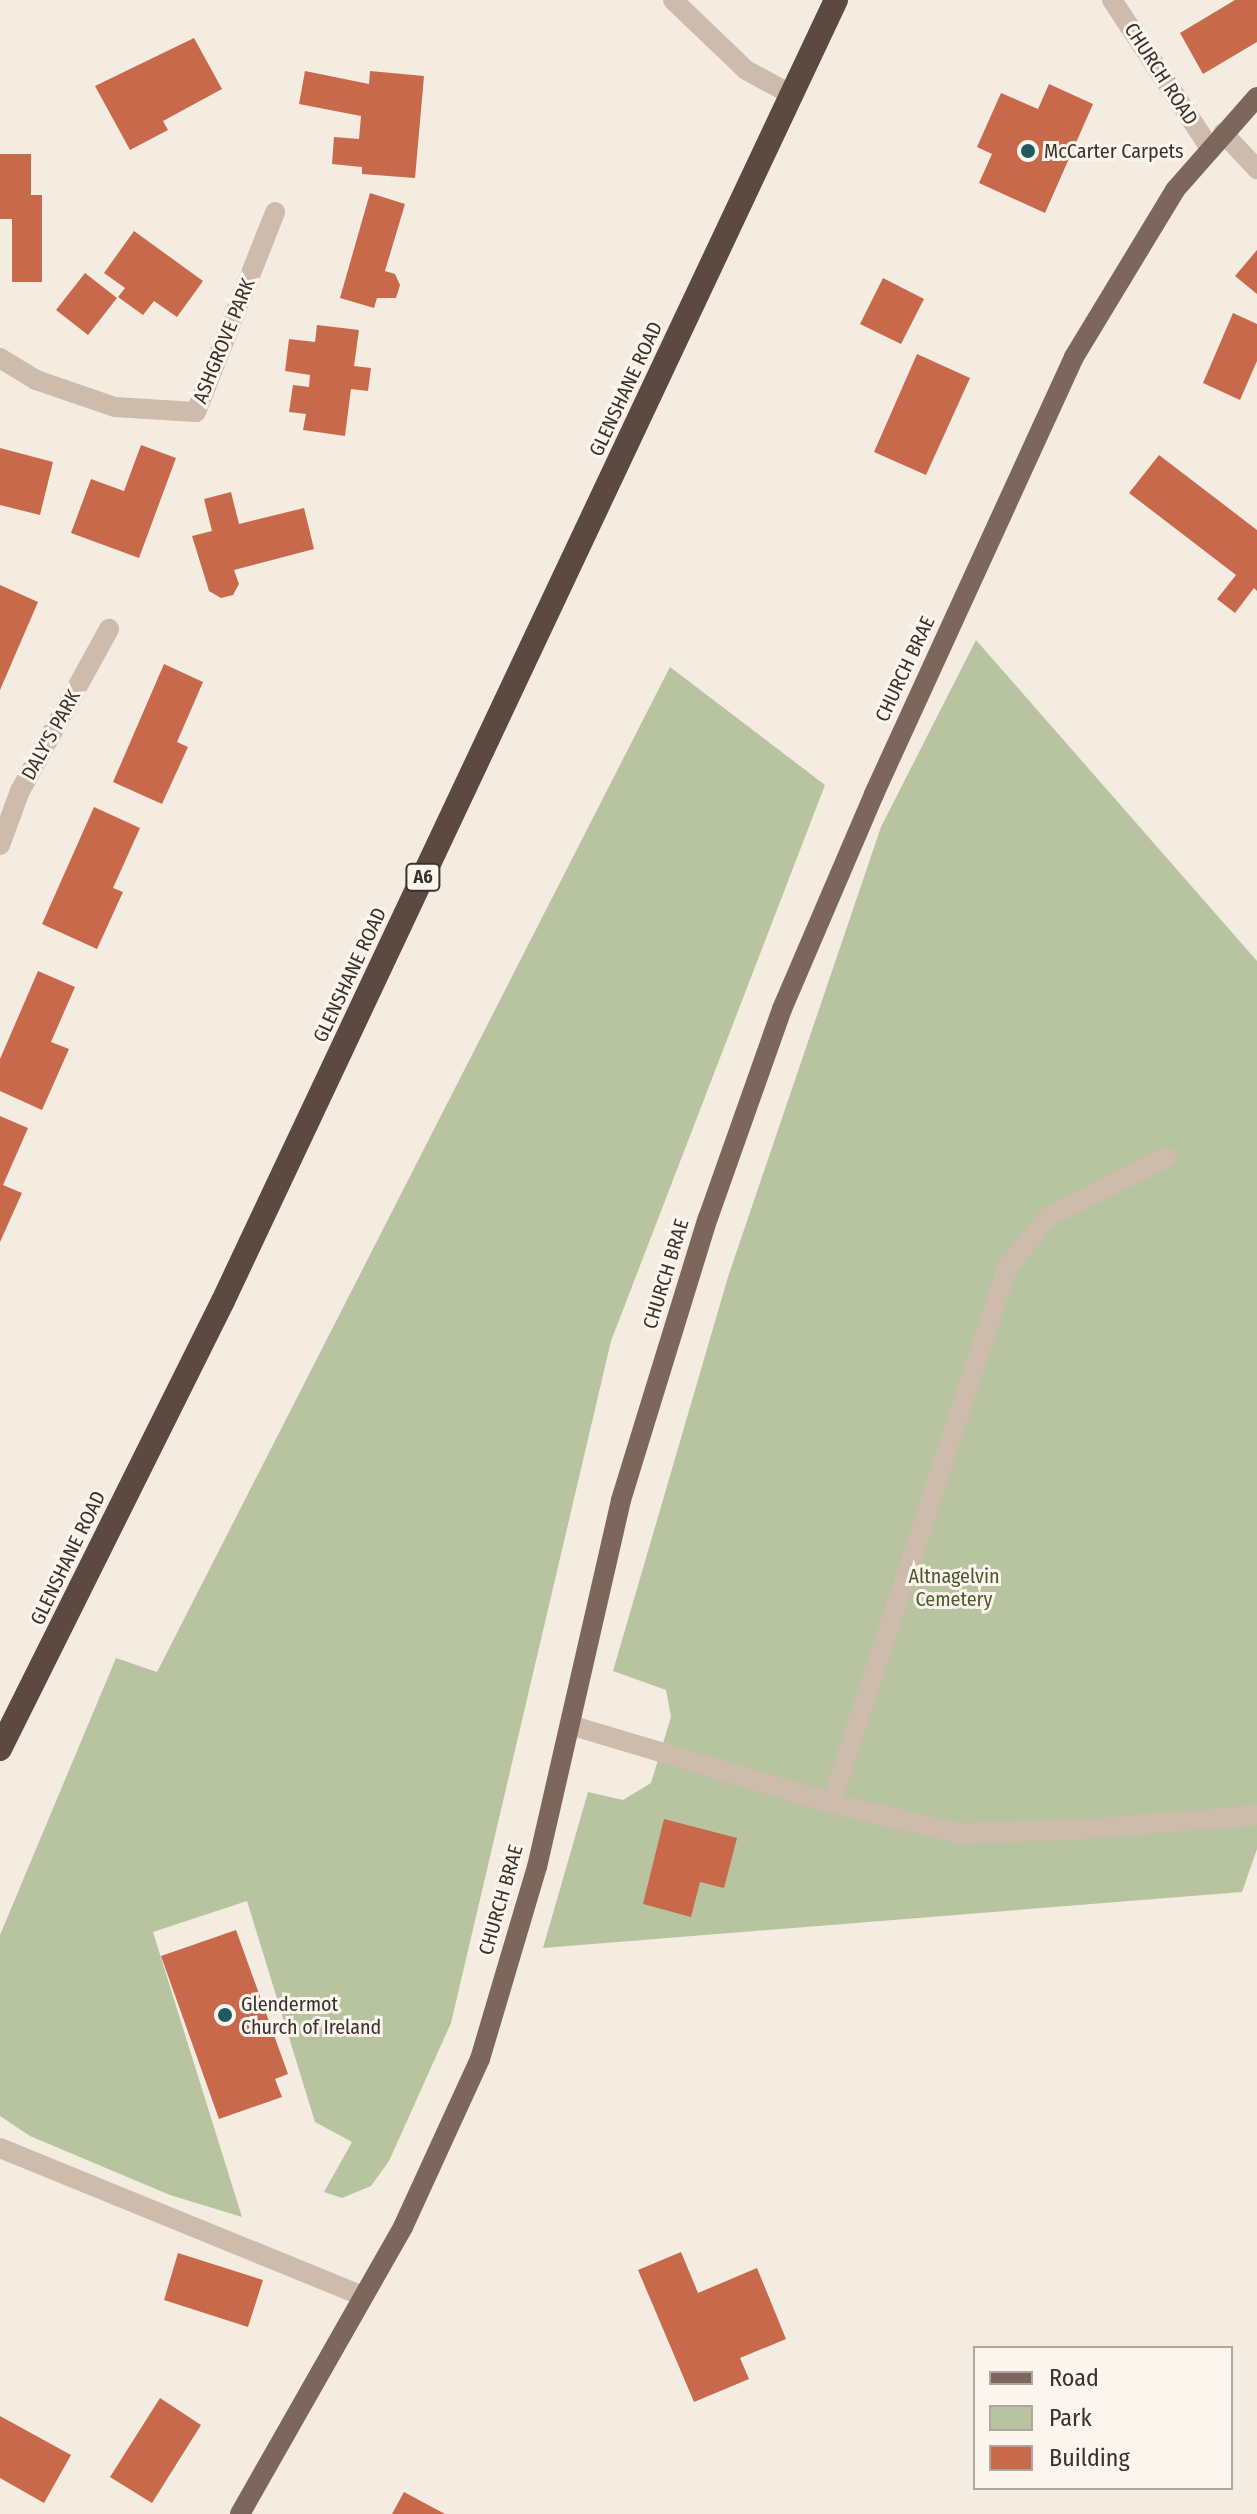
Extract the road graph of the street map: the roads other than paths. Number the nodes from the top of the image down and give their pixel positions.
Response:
1 (673, 0) edge
2 (836, 0) edge
3 (1112, 0) edge
4 (792, 95) junction
5 (1257, 97) edge
6 (1216, 140) junction
7 (1257, 169) edge
8 (275, 212) dead end
9 (0, 358) edge
10 (109, 629) dead end
11 (0, 845) edge
12 (1166, 1158) dead end
13 (570, 1725) junction
14 (0, 1749) edge
15 (831, 1803) junction
16 (1257, 1815) edge
17 (0, 2148) edge
18 (362, 2296) junction
19 (240, 2514) edge

1 - 4 street
2 - 4 highway, GLENSHANE ROAD / A6
3 - 6 street, CHURCH ROAD
4 - 14 highway, GLENSHANE ROAD / A6
5 - 6 main road, CHURCH BRAE
6 - 7 street, CHURCH ROAD
6 - 13 main road, CHURCH BRAE
8 - 9 street, ASHGROVE PARK
10 - 11 street, DALY'S PARK
12 - 15 street
13 - 15 street
13 - 18 main road, CHURCH BRAE
15 - 16 street
17 - 18 street
18 - 19 main road, CHURCH BRAE

